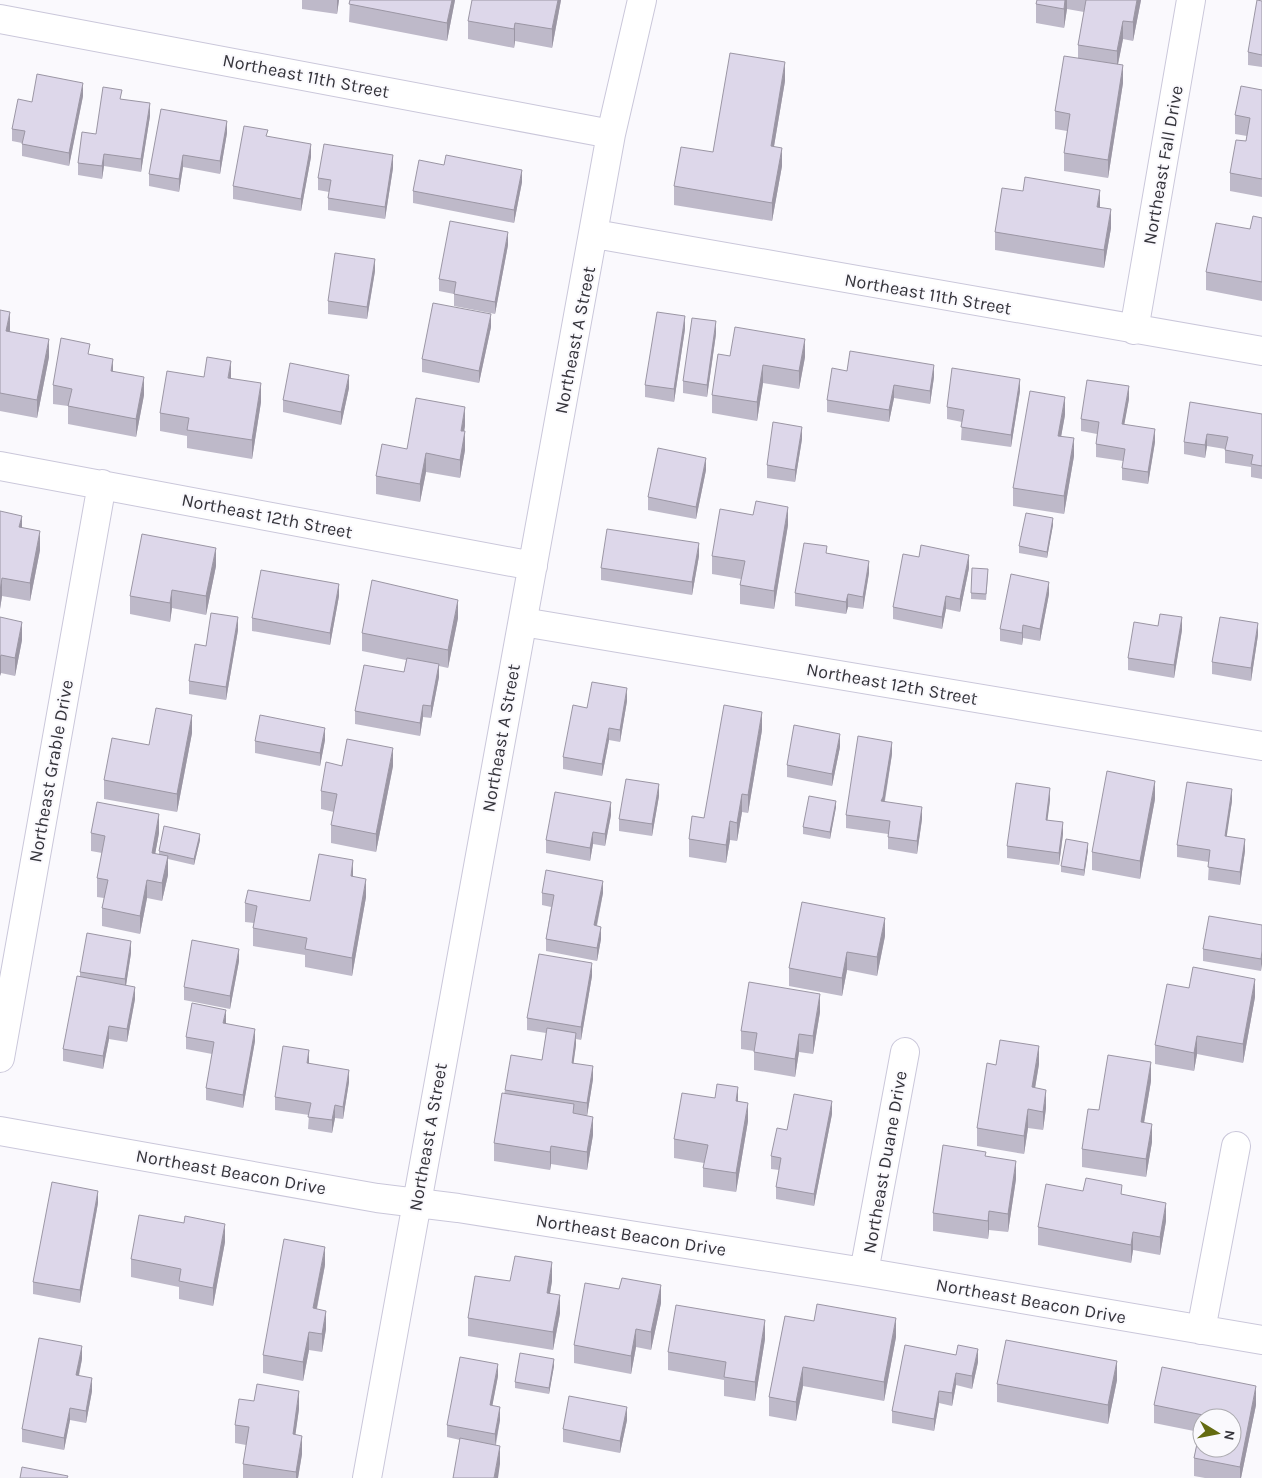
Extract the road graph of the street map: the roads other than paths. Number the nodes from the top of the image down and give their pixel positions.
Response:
1 (642, 0) edge
2 (1191, 0) edge
3 (0, 19) edge
4 (611, 134) junction
5 (595, 234) junction
6 (1134, 330) junction
7 (1262, 351) edge
8 (0, 466) edge
9 (102, 484) junction
10 (533, 566) junction
11 (523, 622) junction
12 (1262, 746) edge
13 (905, 1052) dead end
14 (0, 1058) edge
15 (0, 1131) edge
16 (1236, 1146) dead end
17 (416, 1202) junction
18 (864, 1272) junction
19 (1202, 1330) junction
20 (1262, 1340) edge
21 (367, 1478) edge

1 - 4 street, Northeast A Street
2 - 6 street, Northeast Fall Drive
3 - 4 street, Northeast 11th Street
4 - 5 street, Northeast A Street
5 - 6 street, Northeast 11th Street
5 - 10 street, Northeast A Street
6 - 7 street, Northeast 11th Street
8 - 9 street, Northeast 12th Street
9 - 10 street, Northeast 12th Street
9 - 14 street, Northeast Grable Drive
10 - 11 street, Northeast A Street
11 - 12 street, Northeast 12th Street
11 - 17 street, Northeast A Street
13 - 18 street, Northeast Duane Drive
15 - 17 street, Northeast Beacon Drive
16 - 19 street
17 - 18 street, Northeast Beacon Drive
17 - 21 street, Northeast A Street
18 - 19 street, Northeast Beacon Drive
19 - 20 street, Northeast Beacon Drive

